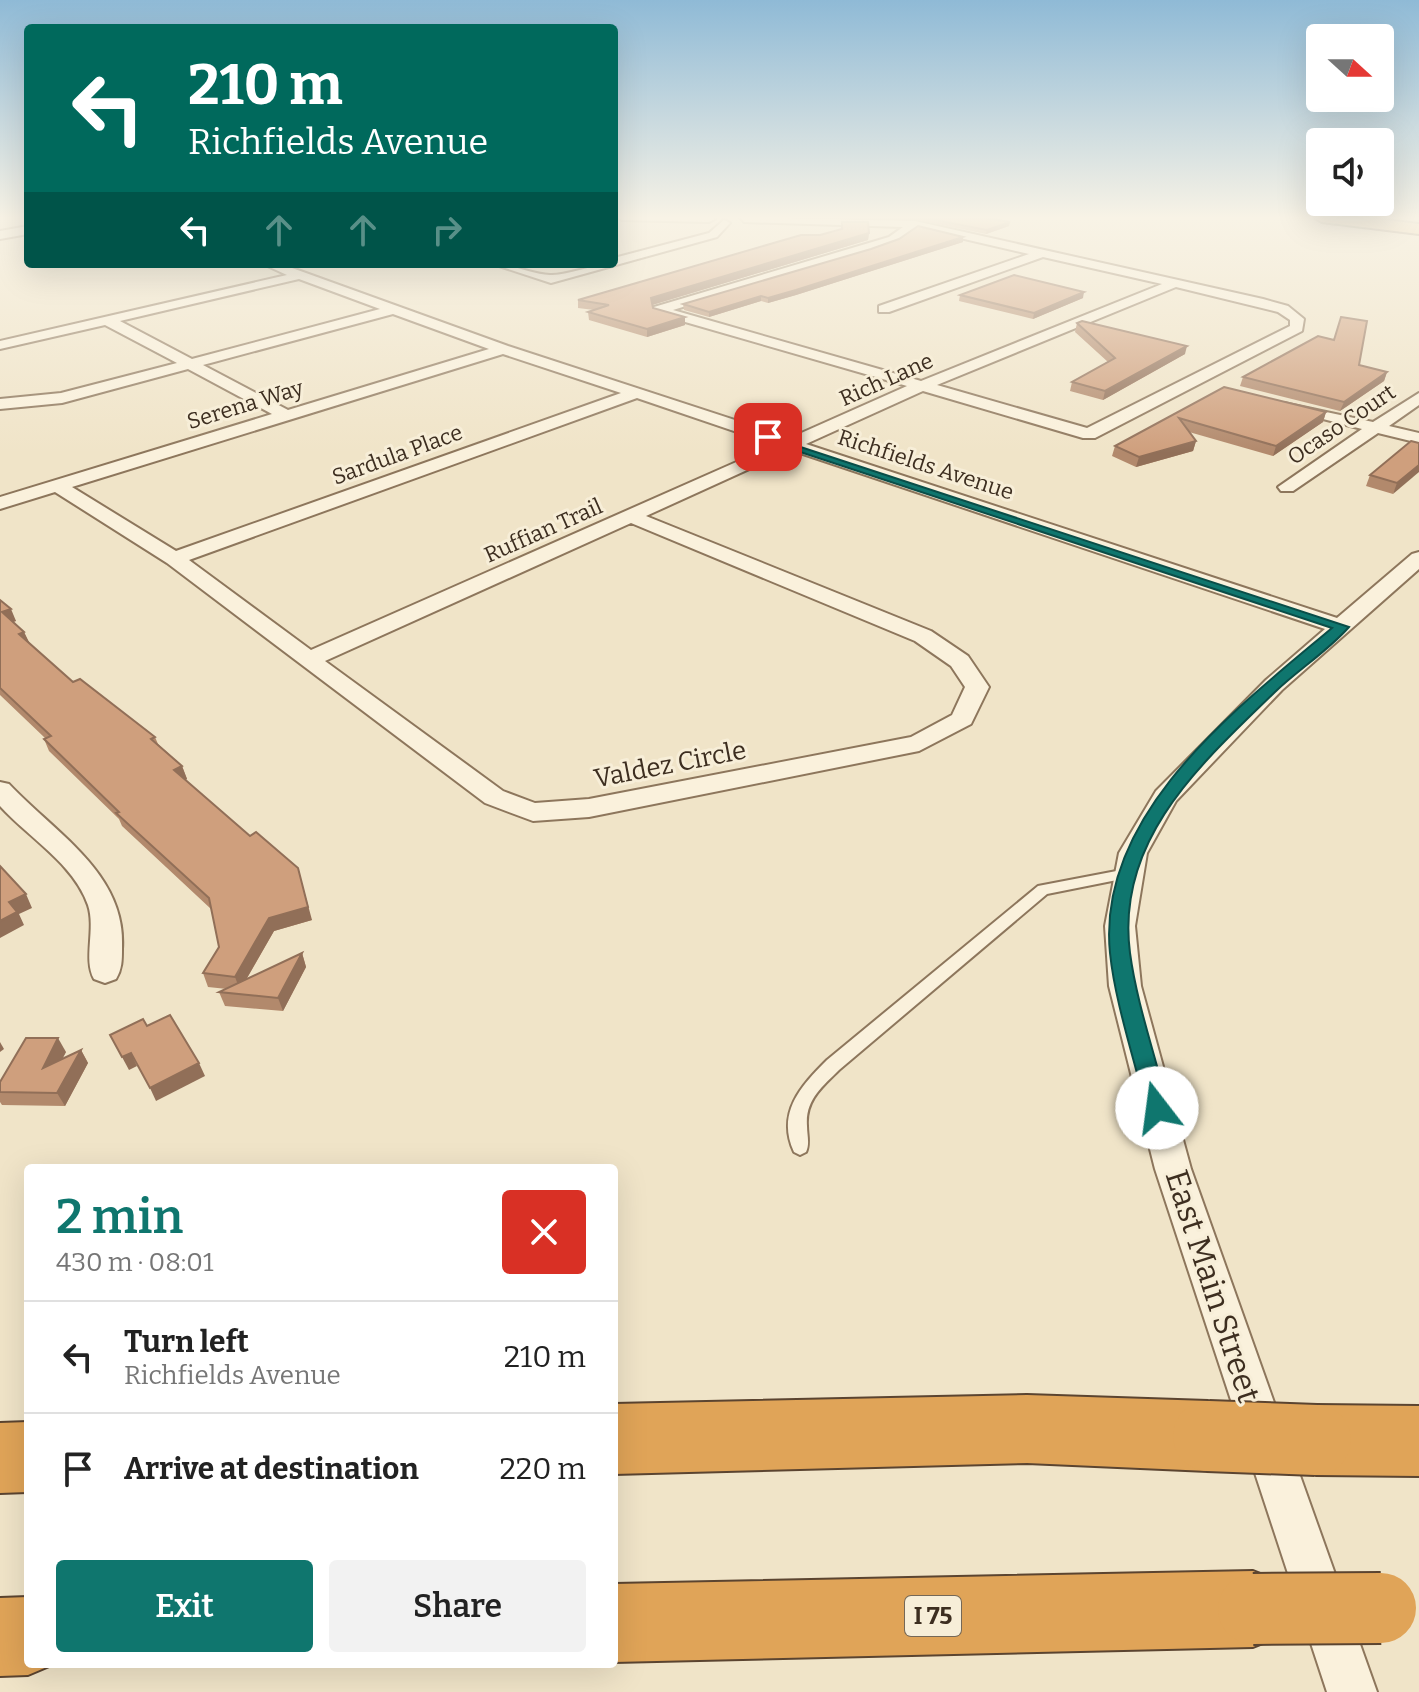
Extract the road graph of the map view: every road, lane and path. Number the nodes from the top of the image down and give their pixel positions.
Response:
1 (211, 296) edge
2 (357, 296) edge
3 (705, 296) edge
4 (921, 296) edge
5 (1143, 296) edge
6 (1229, 296) edge
7 (396, 309) junction
8 (884, 309) dead end
9 (107, 320) junction
10 (0, 345) edge
11 (503, 349) junction
12 (191, 365) junction
13 (1192, 382) junction
14 (921, 386) junction
15 (1223, 390) edge
16 (637, 393) junction
17 (1419, 398) edge
18 (1269, 401) edge
19 (0, 404) edge
20 (284, 414) junction
21 (1377, 428) junction
22 (1419, 438) edge
23 (794, 446) junction
24 (57, 485) junction
25 (1287, 487) dead end
26 (0, 503) edge
27 (633, 517) junction
28 (1419, 558) edge
29 (174, 559) junction
30 (1342, 627) junction
31 (310, 659) junction
32 (0, 790) edge
33 (10, 817) edge
34 (1127, 874) junction
35 (105, 971) dead end
36 (800, 1147) dead end
37 (618, 1439) edge
38 (1419, 1441) edge
39 (24, 1457) edge
40 (0, 1458) edge
41 (1400, 1608) edge
42 (618, 1623) edge
43 (24, 1636) edge
44 (0, 1637) edge
45 (1352, 1692) edge

1 - 9 street
2 - 7 street, Richfields Avenue
3 - 14 street
4 - 8 street
5 - 14 street, Rich Lane
6 - 13 street
7 - 11 street, Richfields Avenue
7 - 12 street
9 - 10 street
9 - 12 street
11 - 16 street, Richfields Avenue
11 - 20 street, Serena Way
12 - 19 street
12 - 20 street
13 - 14 street
13 - 15 street
14 - 23 street, Rich Lane
16 - 23 street, Richfields Avenue
16 - 29 street, Sardula Place
17 - 21 street, Ocaso Court
18 - 21 street
20 - 24 street, Serena Way
21 - 22 street
21 - 25 street, Ocaso Court
23 - 27 street, Ruffian Trail
23 - 30 street, Richfields Avenue
24 - 26 street, Serena Way
24 - 29 street, Valdez Circle
27 - 31 street, Ruffian Trail
27 - 31 street, Valdez Circle
28 - 30 street, East Main Street
29 - 31 street, Valdez Circle
30 - 34 street, East Main Street
32 - 33 street
33 - 35 street
34 - 36 lane
34 - 45 street, East Main Street
37 - 38 highway, bridge
39 - 40 highway
41 - 42 highway, I 75, bridge
43 - 44 highway

